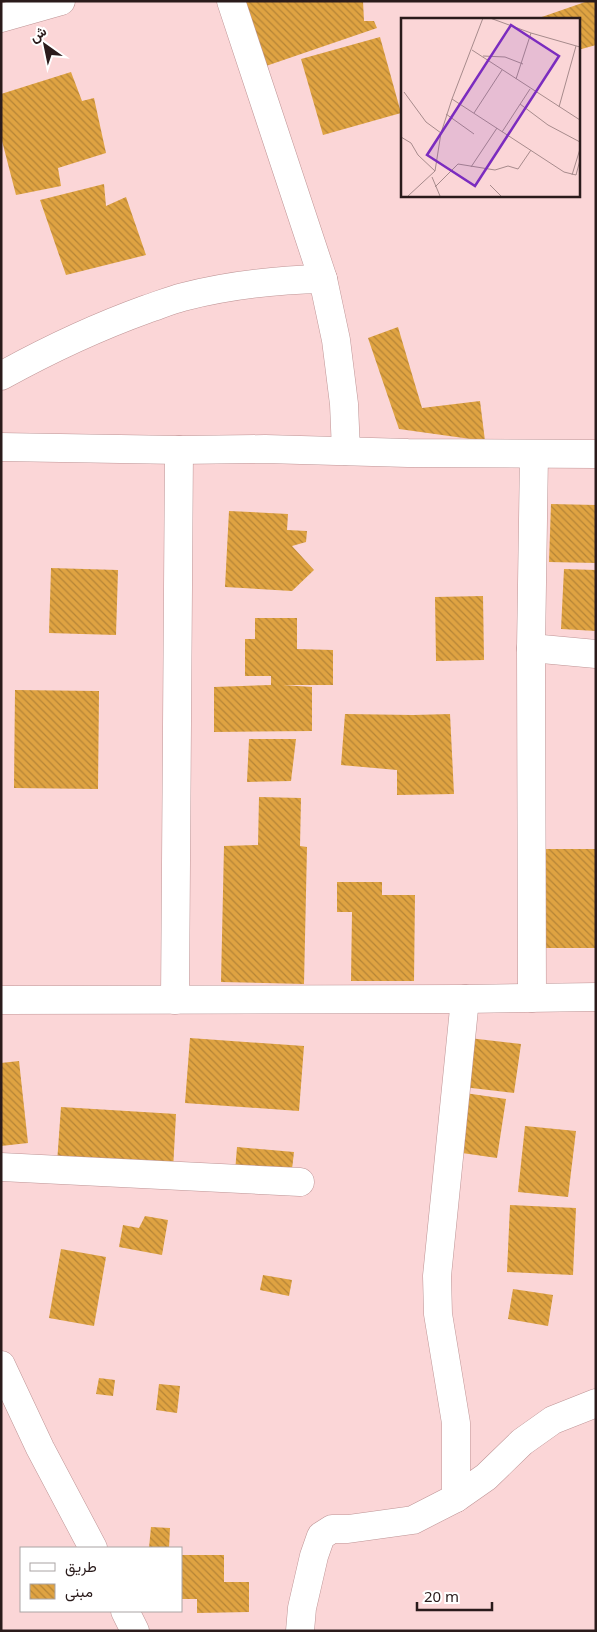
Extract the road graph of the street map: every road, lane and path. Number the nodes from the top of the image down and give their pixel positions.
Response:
1 (61, 1) edge
2 (231, 1) edge
3 (1, 18) edge
4 (323, 279) junction
5 (1, 376) edge
6 (1, 446) edge
7 (179, 450) junction
8 (346, 451) junction
9 (596, 454) edge
10 (534, 455) junction
11 (531, 648) junction
12 (596, 654) edge
13 (596, 997) edge
14 (532, 998) junction
15 (1, 1000) edge
16 (175, 1000) junction
17 (465, 1000) junction
18 (1, 1167) edge
19 (300, 1182) dead end
20 (1, 1365) edge
21 (596, 1403) edge
22 (456, 1498) junction
23 (92, 1547) edge
24 (125, 1612) edge
25 (135, 1631) edge
26 (300, 1631) edge

1 - 3 street
2 - 4 street
4 - 5 street
4 - 8 street
6 - 7 street
7 - 8 street
7 - 16 street
8 - 10 street
9 - 10 street
10 - 11 street
11 - 12 street
11 - 14 street
13 - 14 street
14 - 17 street
15 - 16 street
16 - 17 street
17 - 22 street
18 - 19 street
20 - 23 street
21 - 22 street
22 - 26 street
24 - 25 street

